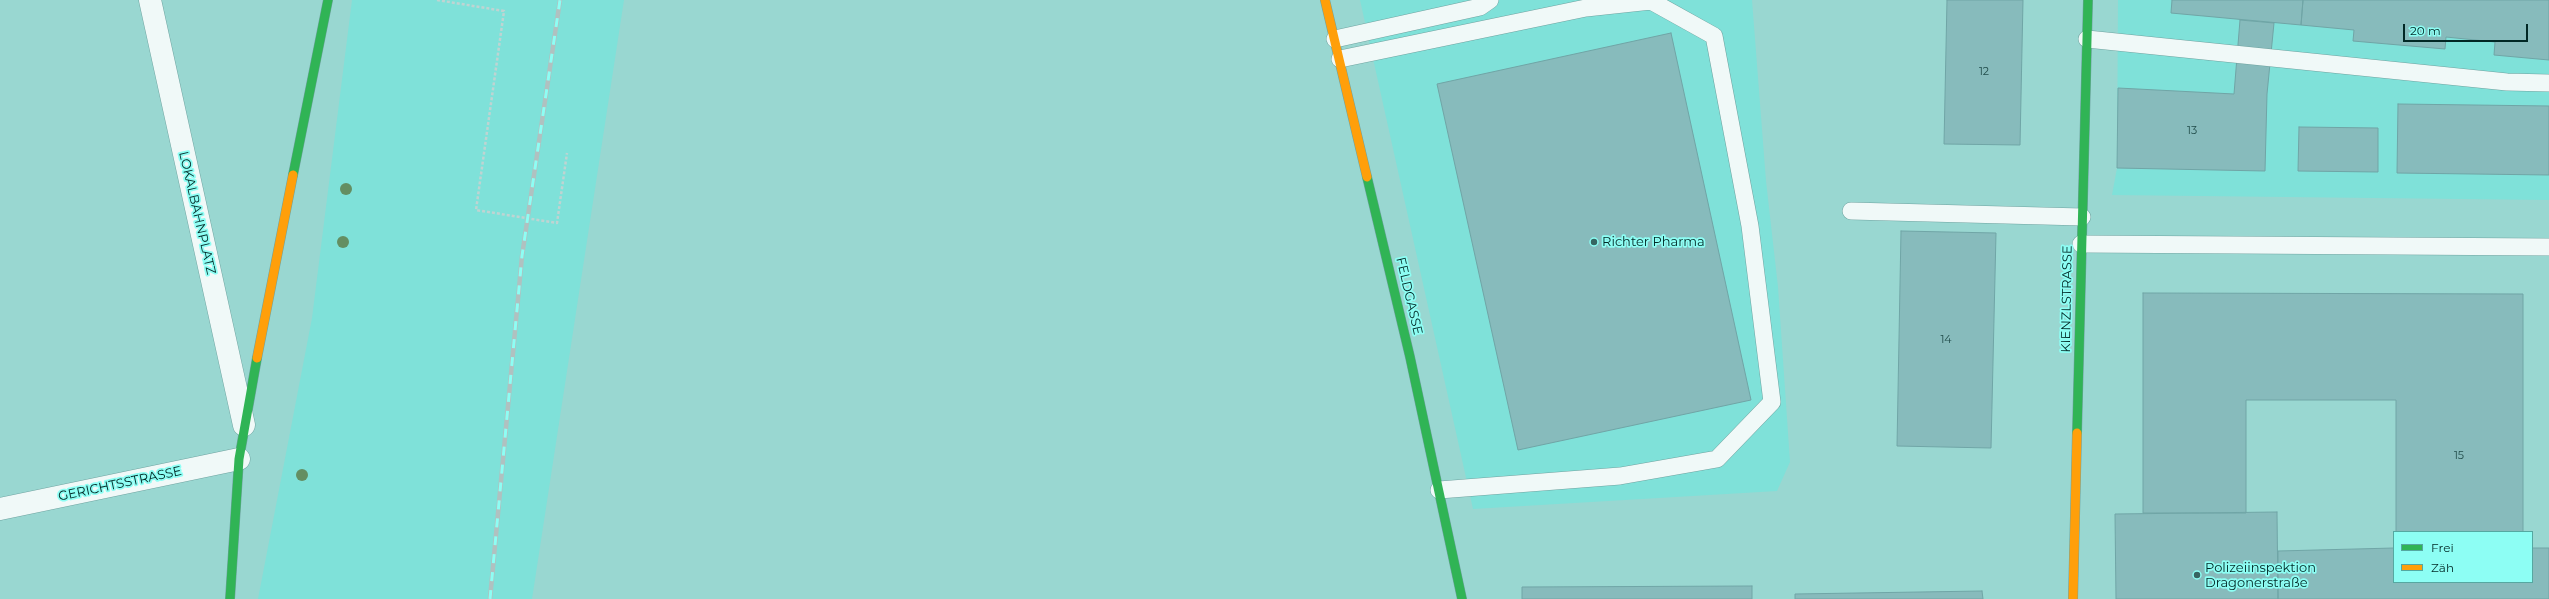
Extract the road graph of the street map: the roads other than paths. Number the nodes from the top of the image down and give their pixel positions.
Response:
1 (150, 0) edge
2 (328, 0) edge
3 (1325, 0) edge
4 (1490, 0) edge
5 (2088, 0) edge
6 (1335, 39) junction
7 (2087, 39) junction
8 (1340, 59) junction
9 (2549, 83) edge
10 (1851, 211) dead end
11 (2082, 217) junction
12 (2081, 244) junction
13 (2549, 247) edge
14 (244, 425) junction
15 (239, 458) junction
16 (1439, 490) junction
17 (0, 509) edge
18 (230, 599) edge
19 (1462, 599) edge
20 (2073, 599) edge

1 - 14 street, LOKALBAHNPLATZ
2 - 14 street, LOKALBAHNPLATZ
3 - 6 street, FELDGASSE
4 - 6 lane
5 - 7 street, KIENZLSTRASSE
6 - 8 street, FELDGASSE
7 - 9 lane
7 - 11 street, KIENZLSTRASSE
8 - 16 street, FELDGASSE
8 - 16 lane
10 - 11 lane
11 - 12 street, KIENZLSTRASSE
12 - 13 lane
12 - 20 street, KIENZLSTRASSE
14 - 15 street, LOKALBAHNPLATZ
15 - 17 street, GERICHTSSTRASSE
15 - 18 street, LOKALBAHNPLATZ
16 - 19 street, FELDGASSE

